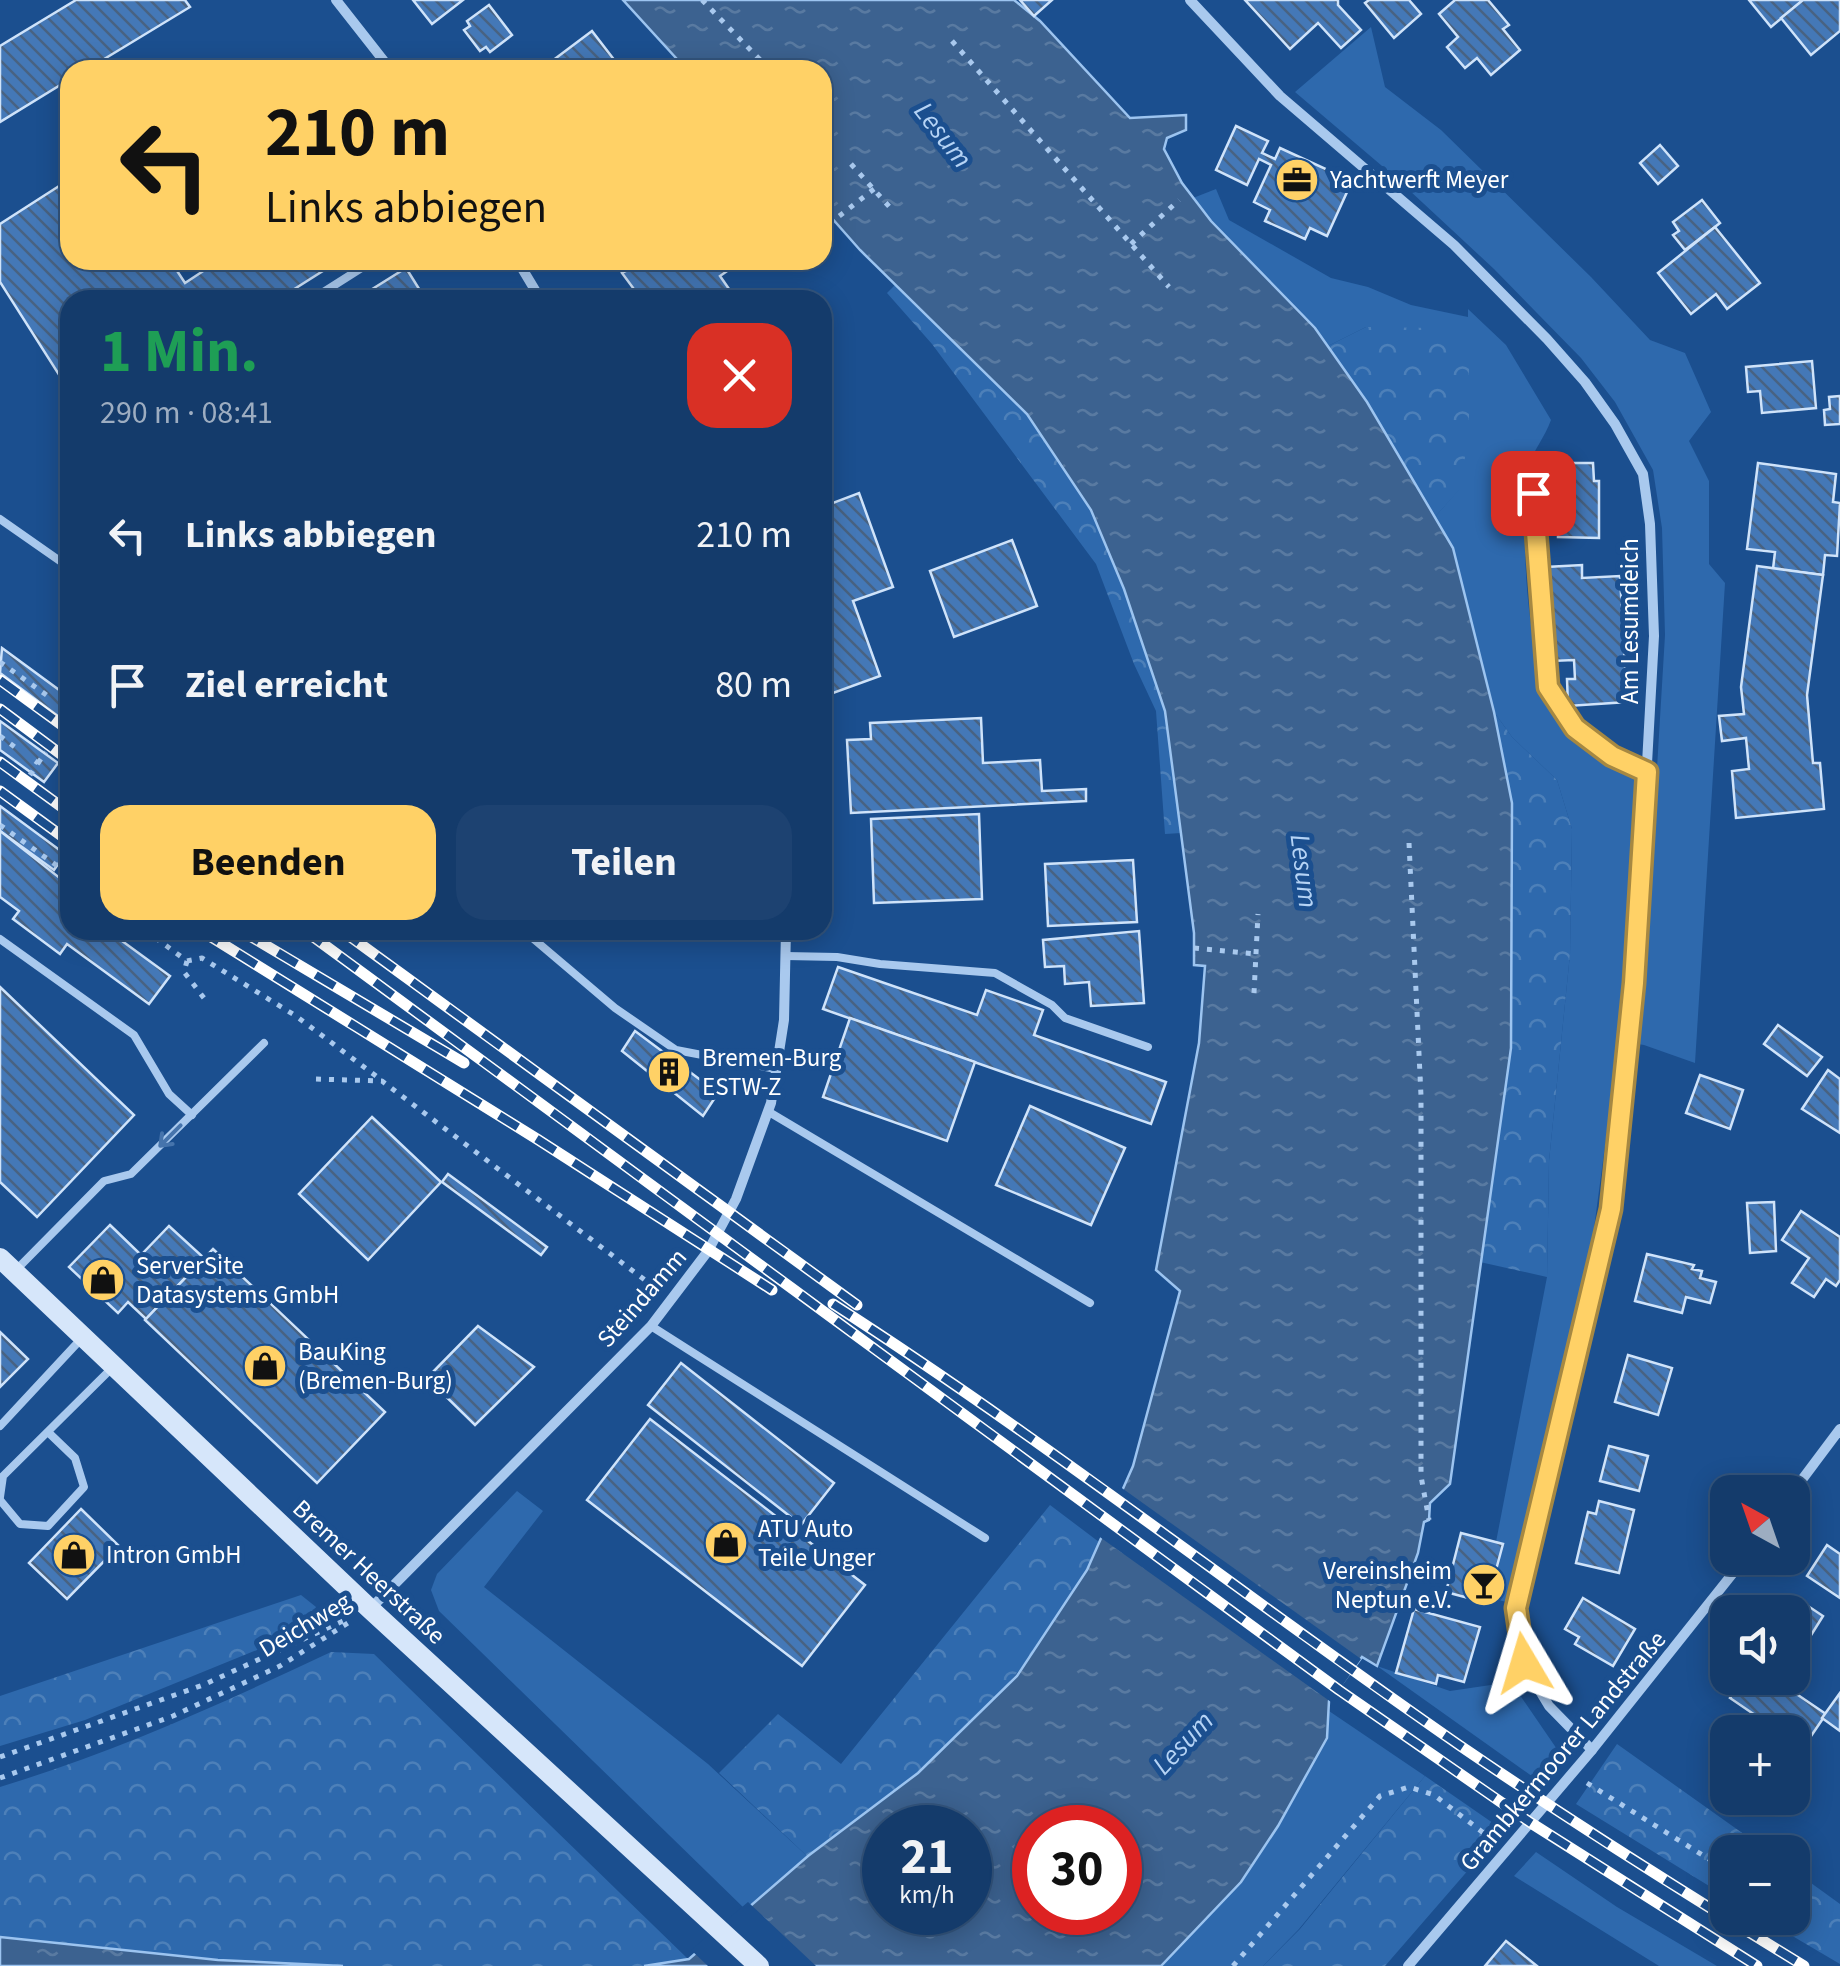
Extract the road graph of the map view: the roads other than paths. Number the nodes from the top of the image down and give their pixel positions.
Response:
1 (336, 0) edge
2 (1190, 0) edge
3 (383, 60) edge
4 (358, 270) edge
5 (327, 290) edge
6 (1533, 493) dead end
7 (0, 518) edge
8 (60, 561) edge
9 (1647, 772) junction
10 (0, 939) edge
11 (535, 940) edge
12 (786, 940) edge
13 (786, 956) junction
14 (264, 1042) dead end
15 (1148, 1048) dead end
16 (776, 1068) junction
17 (768, 1112) junction
18 (192, 1115) junction
19 (7, 1265) edge
20 (1090, 1303) dead end
21 (651, 1326) junction
22 (82, 1338) junction
23 (113, 1367) junction
24 (0, 1426) edge
25 (1840, 1429) edge
26 (49, 1432) junction
27 (1806, 1475) edge
28 (0, 1499) edge
29 (985, 1538) dead end
30 (1731, 1575) edge
31 (370, 1608) junction
32 (1592, 1750) junction
33 (758, 1966) edge
34 (1408, 1966) edge

1 - 3 street
2 - 9 street, Am Lesumdeich
4 - 5 lane
6 - 9 lane
7 - 8 lane
9 - 32 street, Am Lesumdeich
10 - 18 lane
11 - 16 lane
12 - 13 street, Steindamm
13 - 15 lane
13 - 16 street, Steindamm
14 - 18 lane
16 - 17 street, Steindamm
17 - 20 lane
17 - 21 street, Steindamm
18 -> 19 lane
19 - 22 main road, Bremer Heerstraße
21 - 29 lane
21 - 31 street, Steindamm
22 - 23 main road, Bremer Heerstraße
22 - 24 lane
23 - 26 lane
23 - 31 main road, Bremer Heerstraße
25 - 27 street
26 - 28 lane
26 - 28 lane
30 - 32 street, Grambkermoorer Landstraße
31 - 33 main road, Bremer Heerstraße
32 - 34 street, Grambkermoorer Landstraße

